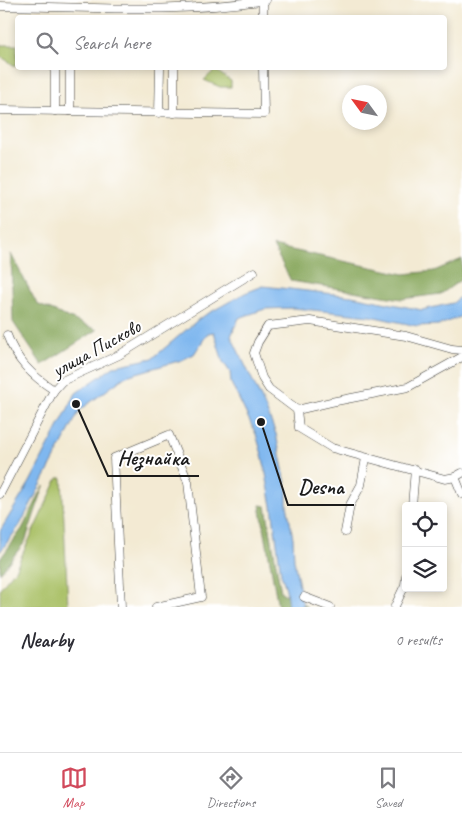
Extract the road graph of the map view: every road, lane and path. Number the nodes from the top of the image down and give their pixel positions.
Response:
1 (264, 0) edge
2 (0, 6) edge
3 (263, 15) edge
4 (56, 70) edge
5 (70, 70) edge
6 (160, 70) edge
7 (174, 70) edge
8 (264, 70) edge
9 (207, 104) dead end
10 (5, 108) edge
11 (55, 111) junction
12 (70, 112) junction
13 (159, 113) junction
14 (174, 113) junction
15 (207, 113) junction
16 (254, 272) dead end
17 (7, 335) dead end
18 (462, 350) edge
19 (462, 357) edge
20 (54, 390) junction
21 (297, 410) junction
22 (366, 458) junction
23 (415, 469) junction
24 (459, 475) edge
25 (0, 494) edge
26 (462, 494) edge
27 (412, 502) edge
28 (345, 532) dead end
29 (402, 592) edge
30 (304, 598) dead end
31 (395, 606) edge
32 (121, 607) edge
33 (156, 607) edge
34 (330, 607) edge

1 - 2 street
1 - 3 street
4 - 11 street
5 - 12 street
6 - 13 street
7 - 14 street
8 - 15 street
9 - 15 street
10 - 11 street
11 - 12 street
12 - 13 street
13 - 14 street
14 - 15 street
16 - 20 street, улица Писково
17 - 20 street
18 - 21 street
19 - 21 street
20 - 25 street, улица Писково
21 - 22 street
22 - 23 street
22 - 28 street
23 - 24 street
23 - 27 street
24 - 26 street
29 - 31 street
30 - 34 street
32 - 33 street

